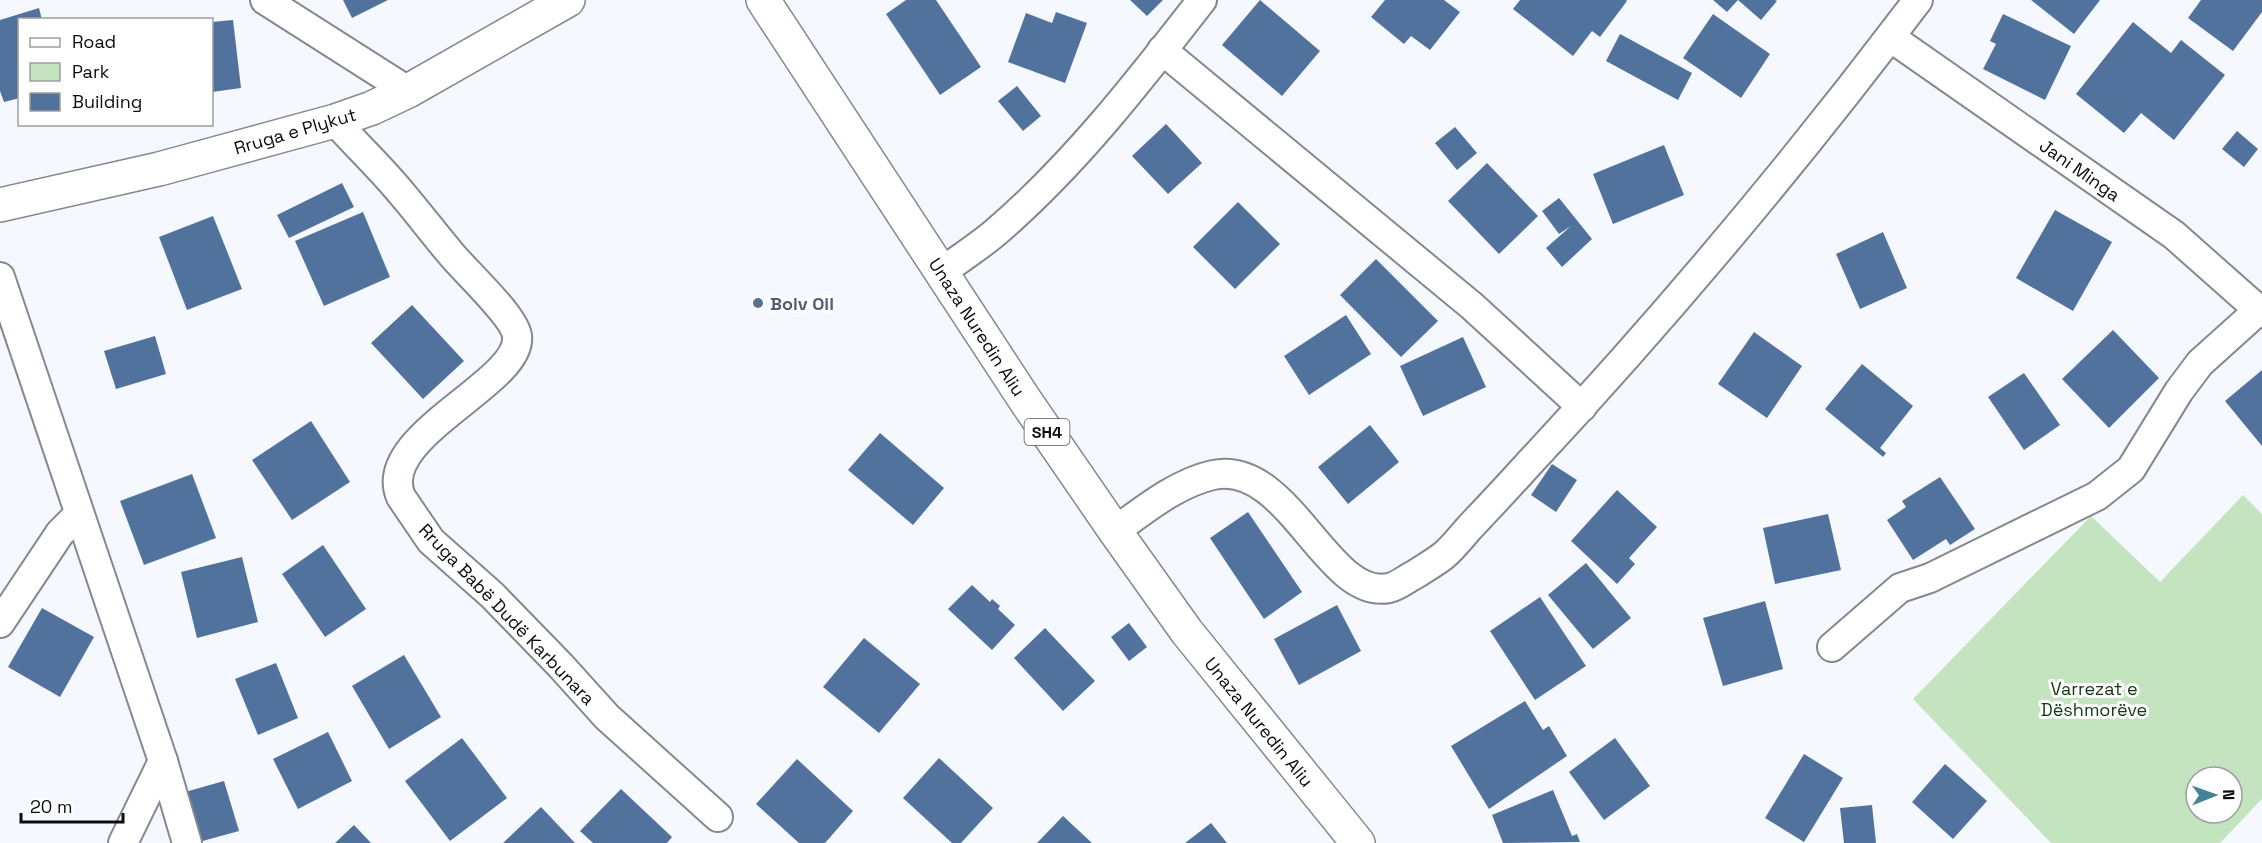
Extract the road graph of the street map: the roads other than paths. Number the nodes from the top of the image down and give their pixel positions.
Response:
1 (266, 0) edge
2 (568, 0) edge
3 (763, 0) edge
4 (1202, 0) edge
5 (1918, 0) edge
6 (1890, 37) junction
7 (1162, 50) junction
8 (408, 91) junction
9 (334, 121) junction
10 (0, 205) edge
11 (942, 272) junction
12 (0, 277) edge
13 (2261, 311) edge
14 (1582, 408) junction
15 (79, 514) junction
16 (1114, 531) junction
17 (0, 623) edge
18 (1832, 646) dead end
19 (163, 761) junction
20 (718, 817) dead end
21 (123, 843) edge
22 (187, 843) edge
23 (1358, 843) edge

1 - 8 street
2 - 8 main road, Rruga e Plykut
3 - 11 main road, Unaza Nuredin Aliu / SH4
4 - 7 street
5 - 6 street
6 - 13 street, Jani Minga
6 - 14 street
7 - 11 street
7 - 14 street
8 - 9 main road, Rruga e Plykut
9 - 10 main road, Rruga e Plykut
9 - 20 street, Rruga Babë Dudë Karbunara
11 - 16 main road, Unaza Nuredin Aliu / SH4
12 - 15 street
13 - 18 street
14 - 16 street
15 - 17 street
15 - 19 street
16 - 23 main road, Unaza Nuredin Aliu / SH4
19 - 21 street
19 - 22 street

